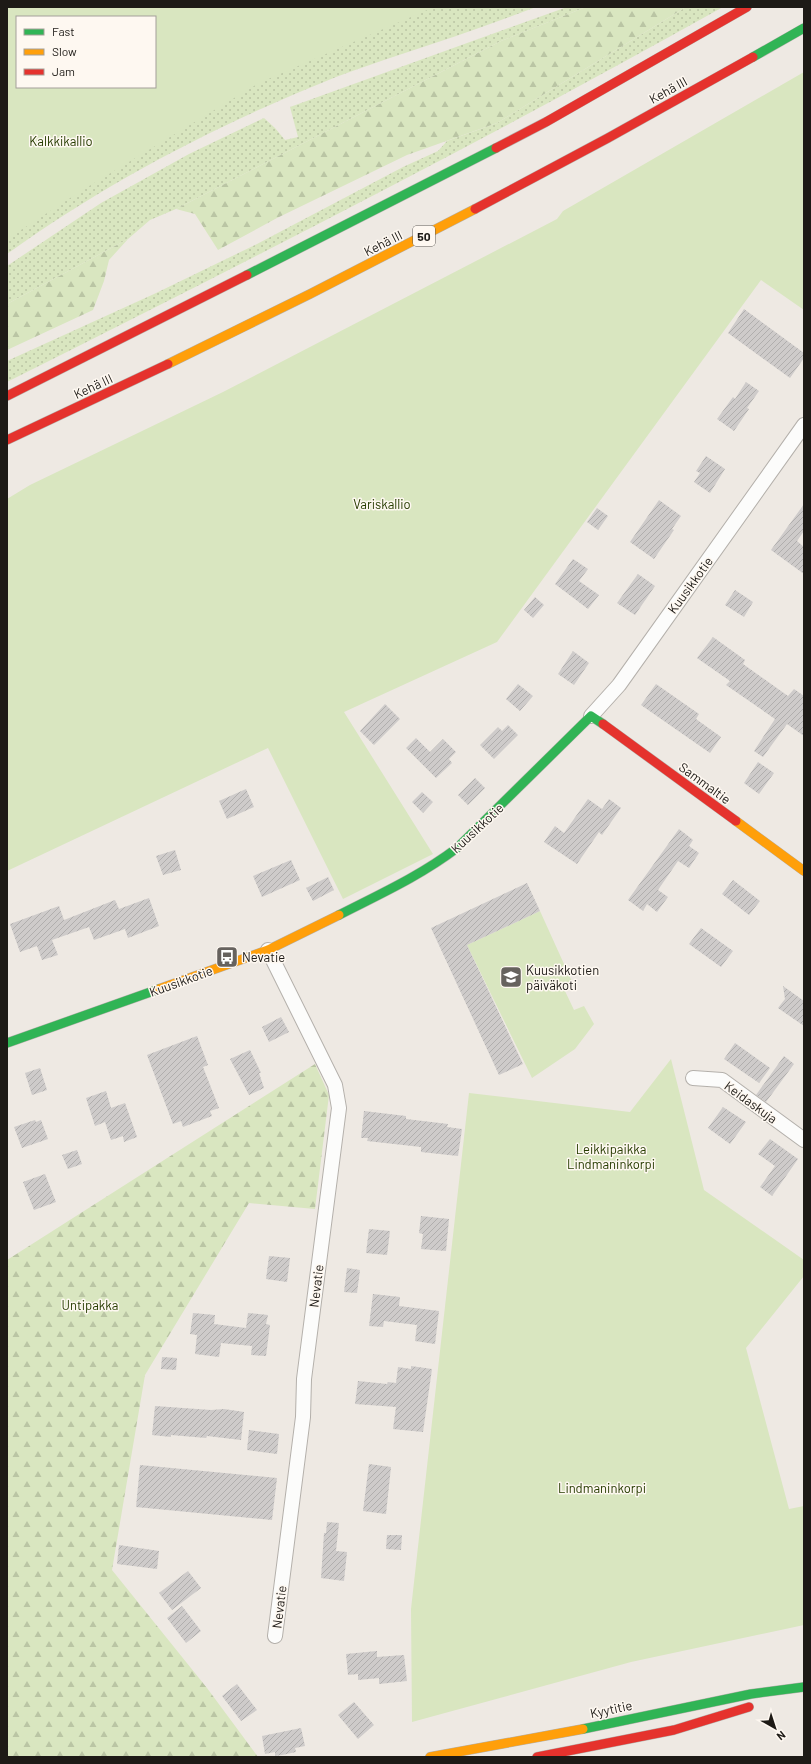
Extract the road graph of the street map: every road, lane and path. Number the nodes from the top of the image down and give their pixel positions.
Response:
1 (747, 7) edge
2 (804, 28) edge
3 (7, 396) edge
4 (804, 425) edge
5 (7, 440) edge
6 (591, 716) junction
7 (804, 871) edge
8 (268, 950) junction
9 (7, 1043) edge
10 (693, 1078) dead end
11 (804, 1140) edge
12 (275, 1636) dead end
13 (800, 1687) edge
14 (430, 1757) edge
15 (537, 1757) edge

1 - 3 main road
2 - 5 main road, Kehä III / 50
4 - 6 street, Kuusikkotie
6 - 7 main road, Sammaltie
6 - 8 main road, Kuusikkotie
8 - 9 main road, Kuusikkotie
8 - 12 street, Nevatie
10 - 11 street, Keidaskuja
13 - 14 main road, Kyytitie
13 - 15 main road, Kyytitie

